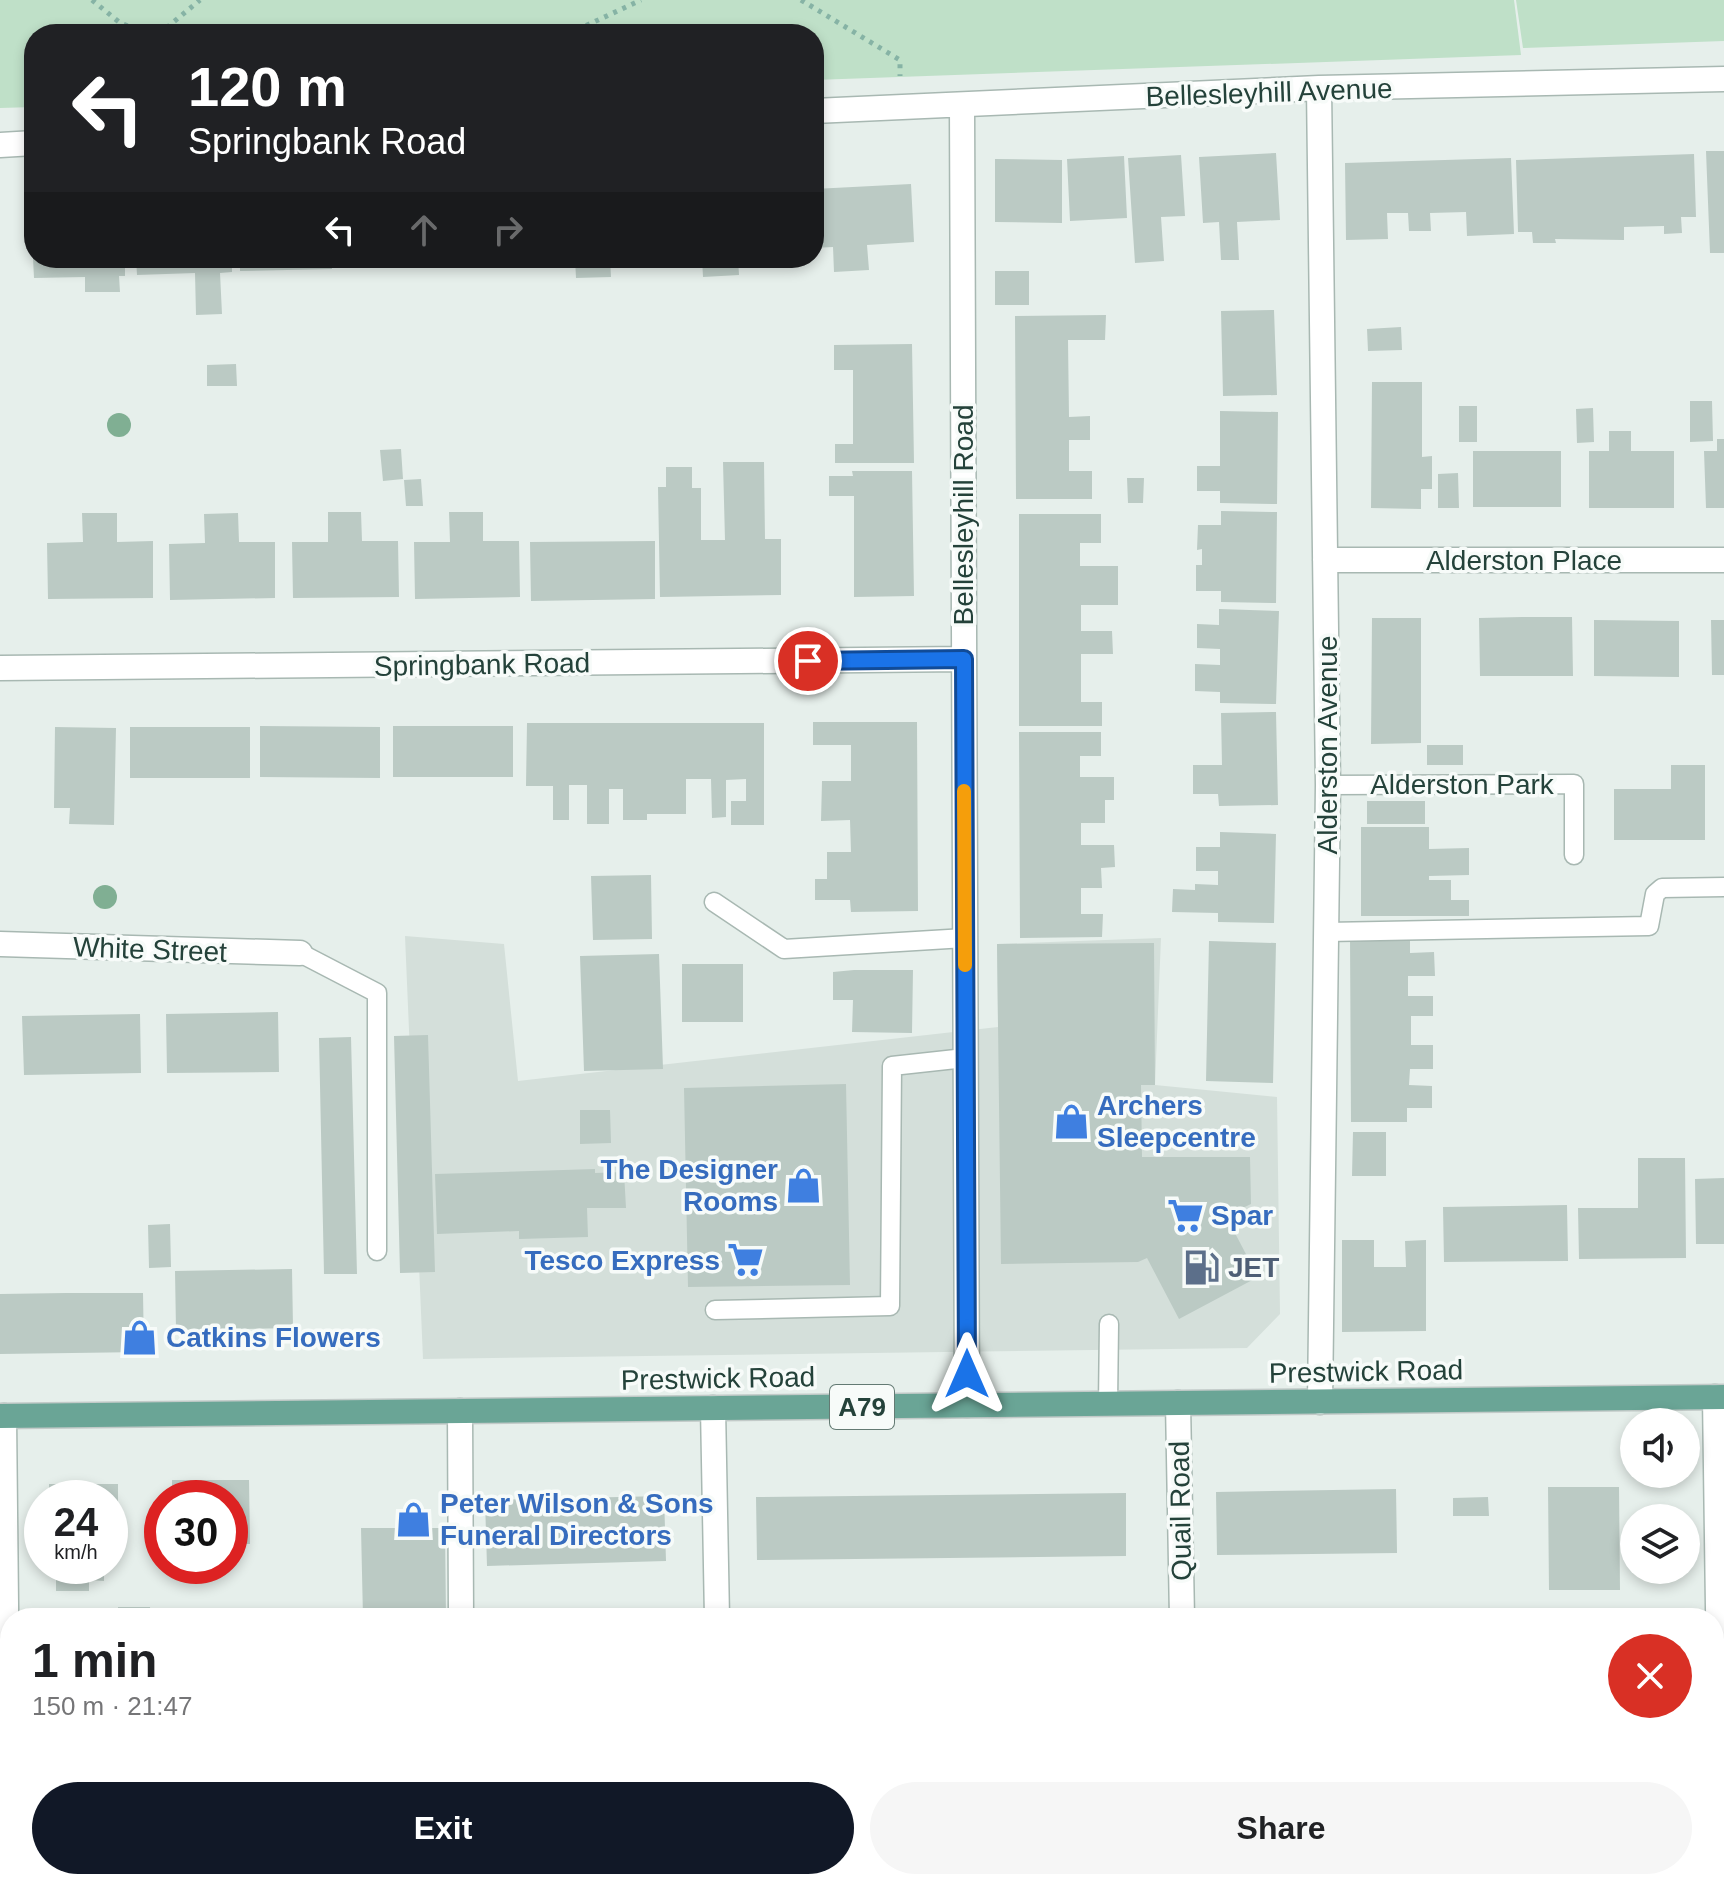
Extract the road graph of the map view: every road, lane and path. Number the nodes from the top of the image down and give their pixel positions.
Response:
1 (92, 0) edge
2 (200, 0) edge
3 (641, 0) edge
4 (801, 0) edge
5 (123, 24) edge
6 (171, 24) edge
7 (589, 24) edge
8 (1724, 79) edge
9 (1319, 88) junction
10 (962, 105) junction
11 (900, 107) junction
12 (824, 111) edge
13 (24, 144) edge
14 (0, 145) edge
15 (1325, 560) junction
16 (1724, 560) edge
17 (964, 659) junction
18 (0, 668) edge
19 (1328, 785) junction
20 (1574, 855) dead end
21 (1724, 887) edge
22 (714, 902) dead end
23 (1327, 932) junction
24 (965, 938) junction
25 (0, 944) edge
26 (300, 953) joint
27 (965, 1058) junction
28 (377, 1251) dead end
29 (715, 1310) dead end
30 (1109, 1324) dead end
31 (1720, 1397) edge
32 (1320, 1402) junction
33 (1178, 1403) junction
34 (1108, 1404) junction
35 (967, 1405) junction
36 (713, 1408) junction
37 (460, 1411) junction
38 (2, 1416) edge
39 (5, 1608) edge
40 (461, 1608) edge
41 (717, 1608) edge
42 (1182, 1608) edge
43 (1721, 1608) edge

1 - 5 path
2 - 6 path
3 - 7 path
4 - 11 path
8 - 9 street, Bellesleyhill Avenue
9 - 10 street, Bellesleyhill Avenue
9 - 15 street, Alderston Avenue
10 - 11 street, Bellesleyhill Avenue
10 - 17 street, Bellesleyhill Road
11 - 12 street, Bellesleyhill Avenue
13 - 14 street
15 - 16 street, Alderston Place
15 - 19 street, Alderston Avenue
17 - 18 street, Springbank Road
17 - 24 street, Bellesleyhill Road
19 - 20 lane, Alderston Park
19 - 23 street, Alderston Avenue
21 - 23 lane
22 - 24 lane
23 - 32 street, Alderston Avenue
24 - 27 street, Bellesleyhill Road
25 - 26 street, White Street
26 - 28 lane
27 - 29 lane
27 - 35 street, Bellesleyhill Road
30 - 34 lane
31 - 32 main road, Prestwick Road / A79
31 - 43 street
32 - 33 main road, Prestwick Road / A79
33 - 34 main road, Prestwick Road / A79
33 - 42 street, Quail Road
34 - 35 main road, Prestwick Road / A79
35 - 36 main road, Prestwick Road / A79
36 - 37 main road, Prestwick Road / A79
36 - 41 street
37 - 38 main road, Prestwick Road / A79
37 - 40 street
38 - 39 street

